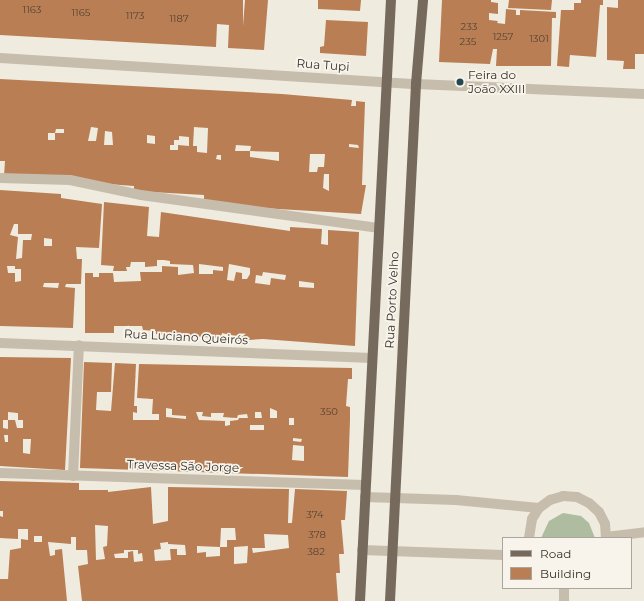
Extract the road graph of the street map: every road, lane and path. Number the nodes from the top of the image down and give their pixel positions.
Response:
1 (391, 0) edge
2 (423, 0) edge
3 (0, 58) edge
4 (386, 82) junction
5 (416, 84) junction
6 (644, 94) edge
7 (0, 178) edge
8 (378, 228) junction
9 (0, 343) edge
10 (80, 345) junction
11 (372, 358) junction
12 (0, 473) edge
13 (73, 476) junction
14 (365, 485) junction
15 (365, 497) junction
16 (395, 498) junction
17 (540, 508) junction
18 (644, 532) edge
19 (529, 537) edge
20 (606, 537) edge
21 (612, 537) edge
22 (362, 550) junction
23 (392, 552) junction
24 (502, 556) edge
25 (564, 589) edge
26 (360, 601) edge
27 (390, 601) edge
28 (564, 601) edge

1 - 4 main road, Rua Porto Velho
2 - 5 main road, Rua Porto Velho
3 - 4 street, Rua Tupi
4 - 5 street, Rua Tupi
4 - 8 main road, Rua Porto Velho
5 - 6 street, Rua Tupi
5 - 16 main road, Rua Porto Velho
7 - 8 street
8 - 11 main road, Rua Porto Velho
9 - 10 street, Rua Luciano Queirós
10 - 11 street, Rua Luciano Queirós
10 - 13 street
11 - 14 main road, Rua Porto Velho
12 - 13 street, Travessa São Jorge
13 - 14 street, Travessa São Jorge
14 - 15 main road, Rua Porto Velho
15 - 16 street
15 - 22 main road, Rua Porto Velho
16 - 17 street
16 - 23 main road, Rua Porto Velho
17 - 19 street
17 - 20 street
18 - 21 street
22 - 23 street
22 - 26 main road, Rua Porto Velho
23 - 24 street
23 - 27 main road, Rua Porto Velho
25 - 28 street

